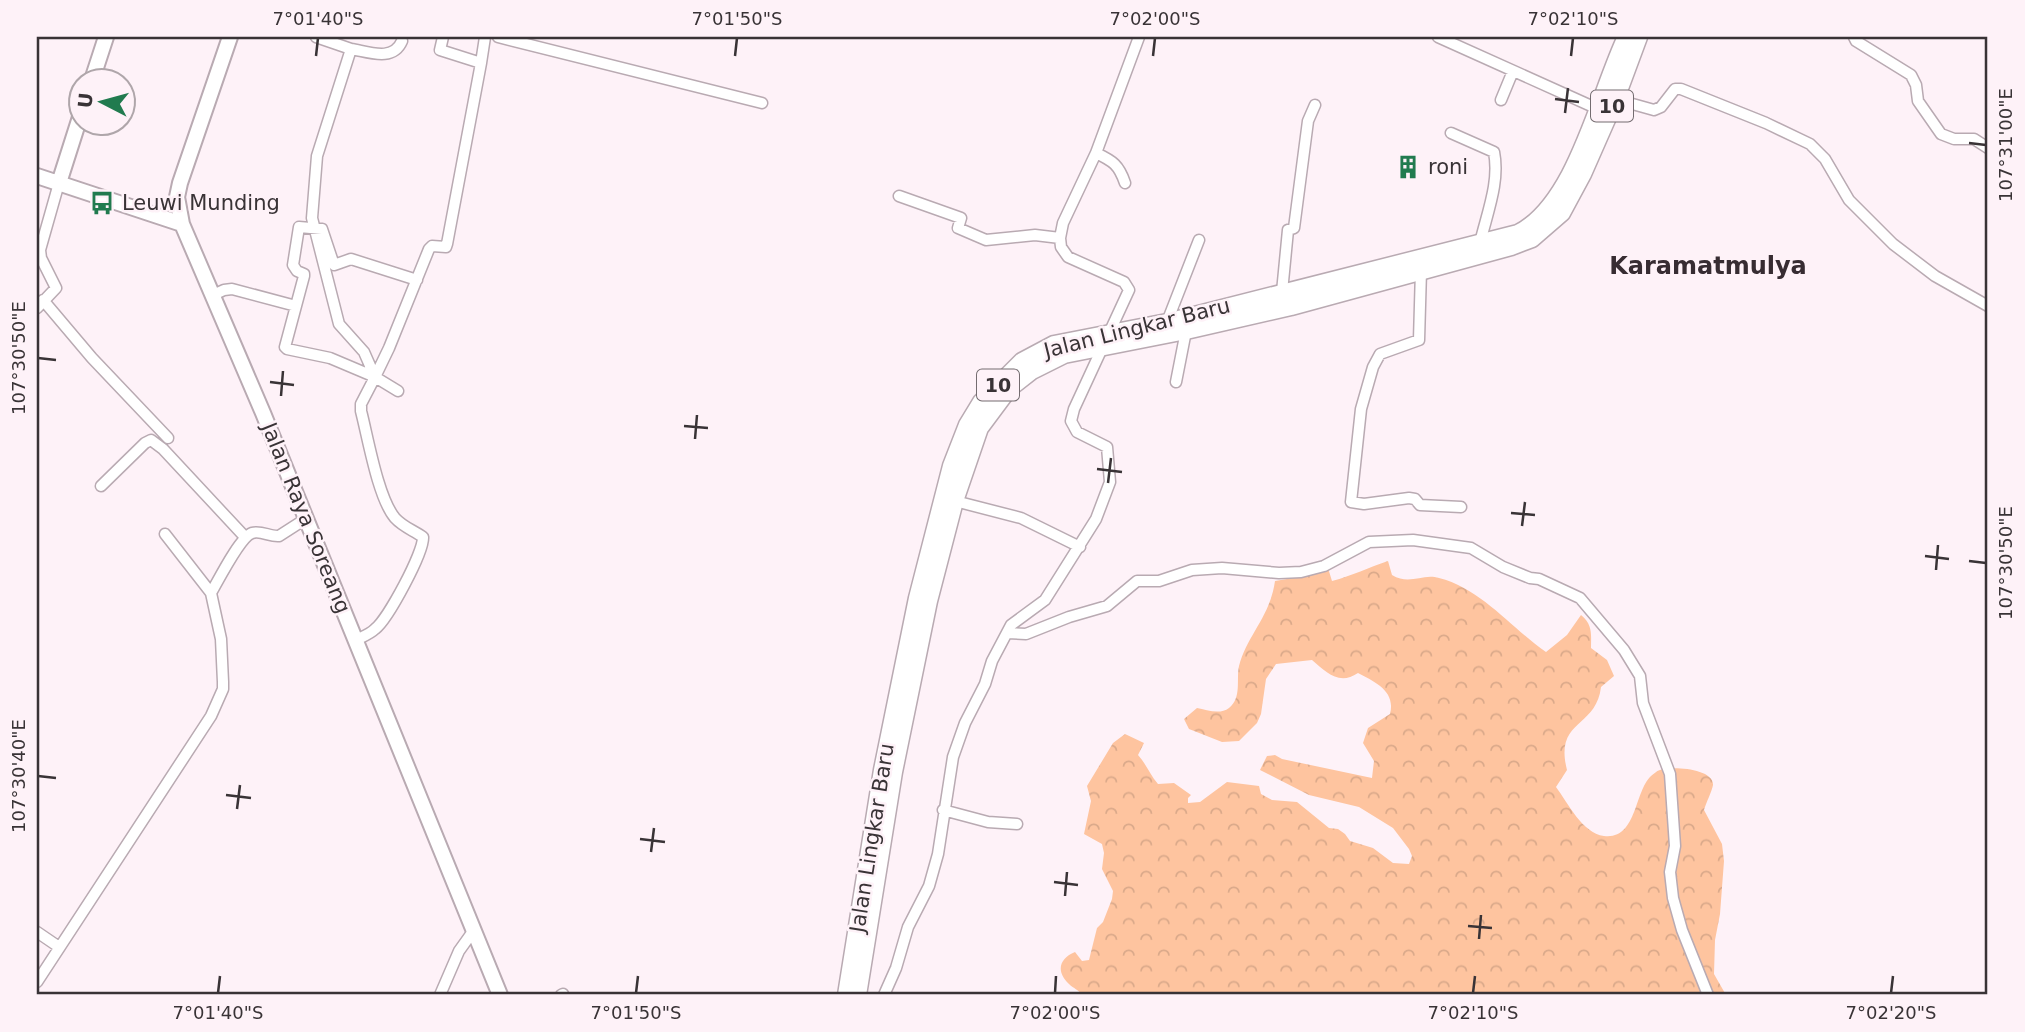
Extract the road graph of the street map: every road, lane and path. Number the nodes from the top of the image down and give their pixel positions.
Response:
1 (106, 37) edge
2 (230, 37) edge
3 (316, 37) edge
4 (443, 37) edge
5 (485, 37) edge
6 (500, 37) edge
7 (1139, 37) edge
8 (1438, 37) edge
9 (1626, 37) edge
10 (1639, 37) edge
11 (1854, 37) edge
12 (402, 41) dead end
13 (351, 49) junction
14 (481, 63) junction
15 (97, 66) edge
16 (1513, 71) junction
17 (1501, 100) dead end
18 (1606, 101) junction
19 (762, 103) dead end
20 (1315, 105) dead end
21 (1451, 133) dead end
22 (74, 136) edge
23 (1988, 148) edge
24 (1096, 153) junction
25 (37, 176) edge
26 (59, 183) junction
27 (1125, 183) dead end
28 (899, 196) dead end
29 (181, 224) junction
30 (316, 228) junction
31 (1060, 238) junction
32 (1199, 240) dead end
33 (1480, 243) junction
34 (1421, 271) junction
35 (417, 280) junction
36 (1282, 292) junction
37 (213, 296) junction
38 (40, 304) edge
39 (296, 306) junction
40 (1988, 306) edge
41 (1167, 322) junction
42 (1186, 331) junction
43 (1106, 340) junction
44 (371, 375) junction
45 (1176, 382) dead end
46 (398, 391) dead end
47 (168, 438) dead end
48 (102, 486) dead end
49 (954, 501) junction
50 (1461, 507) dead end
51 (307, 518) junction
52 (165, 534) dead end
53 (245, 537) junction
54 (1080, 547) junction
55 (211, 593) junction
56 (1007, 633) junction
57 (356, 640) junction
58 (943, 810) junction
59 (1017, 824) dead end
60 (474, 930) junction
61 (37, 932) edge
62 (59, 947) junction
63 (37, 982) edge
64 (440, 995) edge
65 (500, 995) edge
66 (846, 995) edge
67 (858, 995) edge
68 (884, 995) edge
69 (1708, 995) edge

1 - 15 main road
2 - 29 main road, Jalan Raya Soreang
3 - 13 street
4 - 14 street
5 - 14 street
6 - 19 street
7 - 24 street
8 - 16 street
9 - 18 highway, Jalan Lingkar Baru / 10
10 - 18 highway, Jalan Lingkar Baru / 10
11 - 23 street
12 - 13 street
13 - 30 street
14 - 35 street
16 - 17 street
16 - 18 street
18 - 33 highway, Jalan Lingkar Baru / 10
18 - 34 highway, Jalan Lingkar Baru / 10
18 - 40 street
20 - 36 street
21 - 33 street
22 - 26 main road
24 - 27 street
24 - 31 street
25 - 26 main road
26 - 29 main road
26 - 38 street
28 - 31 street
29 - 37 main road, Jalan Raya Soreang
30 - 35 street
30 - 39 street
30 - 44 street
31 - 43 street
32 - 41 street
33 - 36 highway, Jalan Lingkar Baru / 10
34 - 42 highway, Jalan Lingkar Baru / 10
34 - 50 street
35 - 44 street
36 - 41 highway, Jalan Lingkar Baru / 10
37 - 39 street
37 - 51 main road, Jalan Raya Soreang
38 - 47 street
39 - 44 street
41 - 43 highway, Jalan Lingkar Baru / 10
42 - 43 highway, Jalan Lingkar Baru / 10
42 - 45 street
43 - 49 highway, Jalan Lingkar Baru / 10
43 - 54 street
43 - 66 highway, Jalan Lingkar Baru / 10
44 - 46 street
44 - 57 street
48 - 53 street
49 - 54 street
49 - 67 highway, Jalan Lingkar Baru / 10
51 - 53 street
51 - 57 main road, Jalan Raya Soreang
52 - 55 street
53 - 55 street
54 - 56 street
55 - 62 street
56 - 58 street
56 - 69 street
57 - 60 main road, Jalan Raya Soreang
58 - 59 street
58 - 68 street
60 - 64 street
60 - 65 main road, Jalan Raya Soreang
61 - 62 street
62 - 63 street

